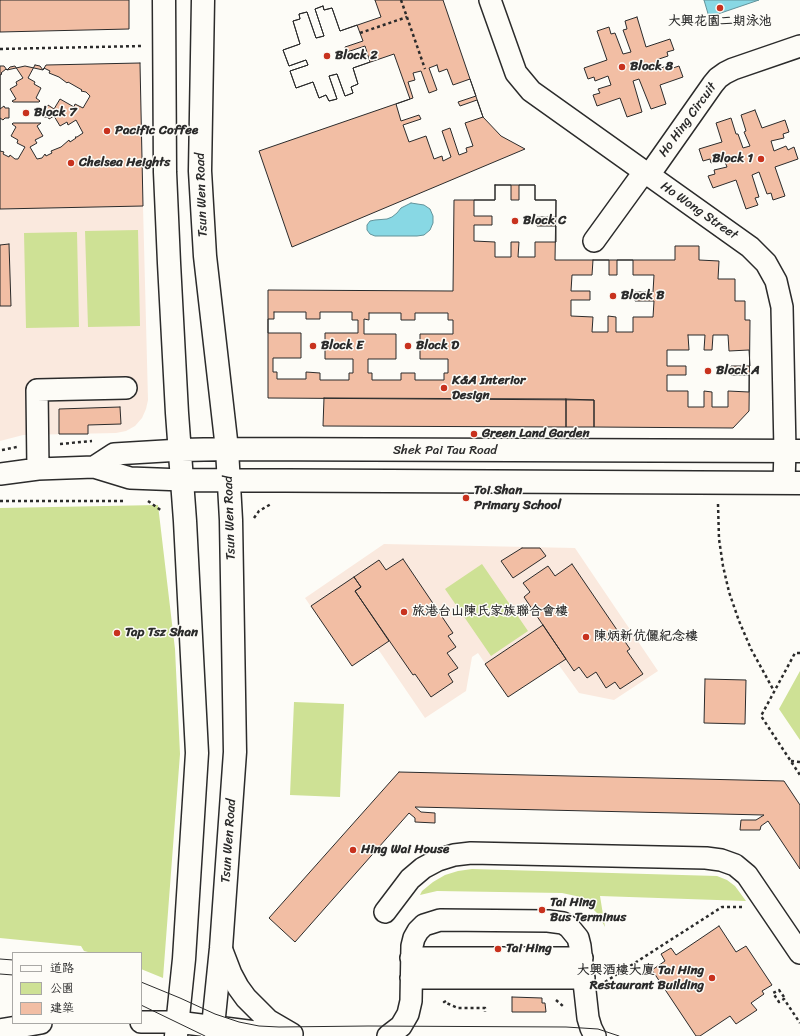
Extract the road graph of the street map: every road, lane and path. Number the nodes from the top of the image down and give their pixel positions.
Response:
1 (164, 0) edge
2 (203, 0) edge
3 (402, 0) edge
4 (490, 0) edge
5 (407, 17) junction
6 (360, 33) dead end
7 (144, 46) dead end
8 (800, 46) edge
9 (0, 49) edge
10 (425, 69) dead end
11 (647, 174) junction
12 (594, 241) dead end
13 (791, 310) edge
14 (126, 388) dead end
15 (92, 441) dead end
16 (38, 444) junction
17 (228, 449) junction
18 (0, 450) edge
19 (180, 450) junction
20 (792, 451) edge
21 (94, 467) junction
22 (38, 470) junction
23 (0, 474) edge
24 (183, 480) junction
25 (229, 480) junction
26 (792, 483) edge
27 (0, 501) edge
28 (132, 501) dead end
29 (718, 511) dead end
30 (800, 653) edge
31 (774, 691) junction
32 (790, 761) junction
33 (800, 762) edge
34 (800, 775) edge
35 (744, 907) dead end
36 (385, 912) dead end
37 (221, 948) junction
38 (800, 953) edge
39 (411, 968) junction
40 (583, 968) junction
41 (605, 982) dead end
42 (784, 997) dead end
43 (444, 1002) dead end
44 (485, 1012) dead end
45 (142, 1022) edge
46 (800, 1023) edge
47 (35, 1024) edge
48 (176, 1029) edge
49 (0, 1030) edge
50 (213, 1032) edge
51 (0, 1034) edge
52 (13, 1036) edge
53 (287, 1036) edge
54 (298, 1036) edge
55 (388, 1036) edge
56 (595, 1036) edge

1 - 19 main road
2 - 17 main road, Tsun Wen Road
3 - 5 path
4 - 11 street, Ho Wong Street
5 - 6 path
5 - 10 path
7 - 9 path
8 - 11 street, Ho Hing Circuit
11 - 12 street, Ho Hing Circuit
11 - 13 street, Ho Wong Street
13 - 20 street, Ho Wong Street
14 - 16 street
15 - 16 path
16 - 18 path
16 - 22 street
17 - 19 main road, Shek Pai Tau Road
17 - 20 main road, Shek Pai Tau Road
17 - 25 main road, Tsun Wen Road
19 - 21 street, Shek Pai Tau Road
19 - 24 main road
20 - 26 street, Ho Wong Street
21 - 22 street, Shek Pai Tau Road
21 - 24 street, Shek Pai Tau Road
22 - 23 street, Shek Pai Tau Road
24 - 25 main road, Shek Pai Tau Road
24 - 48 main road
25 - 26 main road, Shek Pai Tau Road
25 - 37 main road, Tsun Wen Road
27 - 28 path
29 - 31 path
30 - 31 path
31 - 32 path
32 - 33 path
32 - 34 path
35 - 41 path
36 - 38 street
37 - 50 main road, Tsun Wen Road
37 - 54 street
39 - 40 street
39 - 40 street
39 - 55 street
40 - 56 street
42 - 46 path
43 - 44 path
45 - 48 street
47 - 49 street
48 - 50 street
50 - 53 street
51 - 52 street

